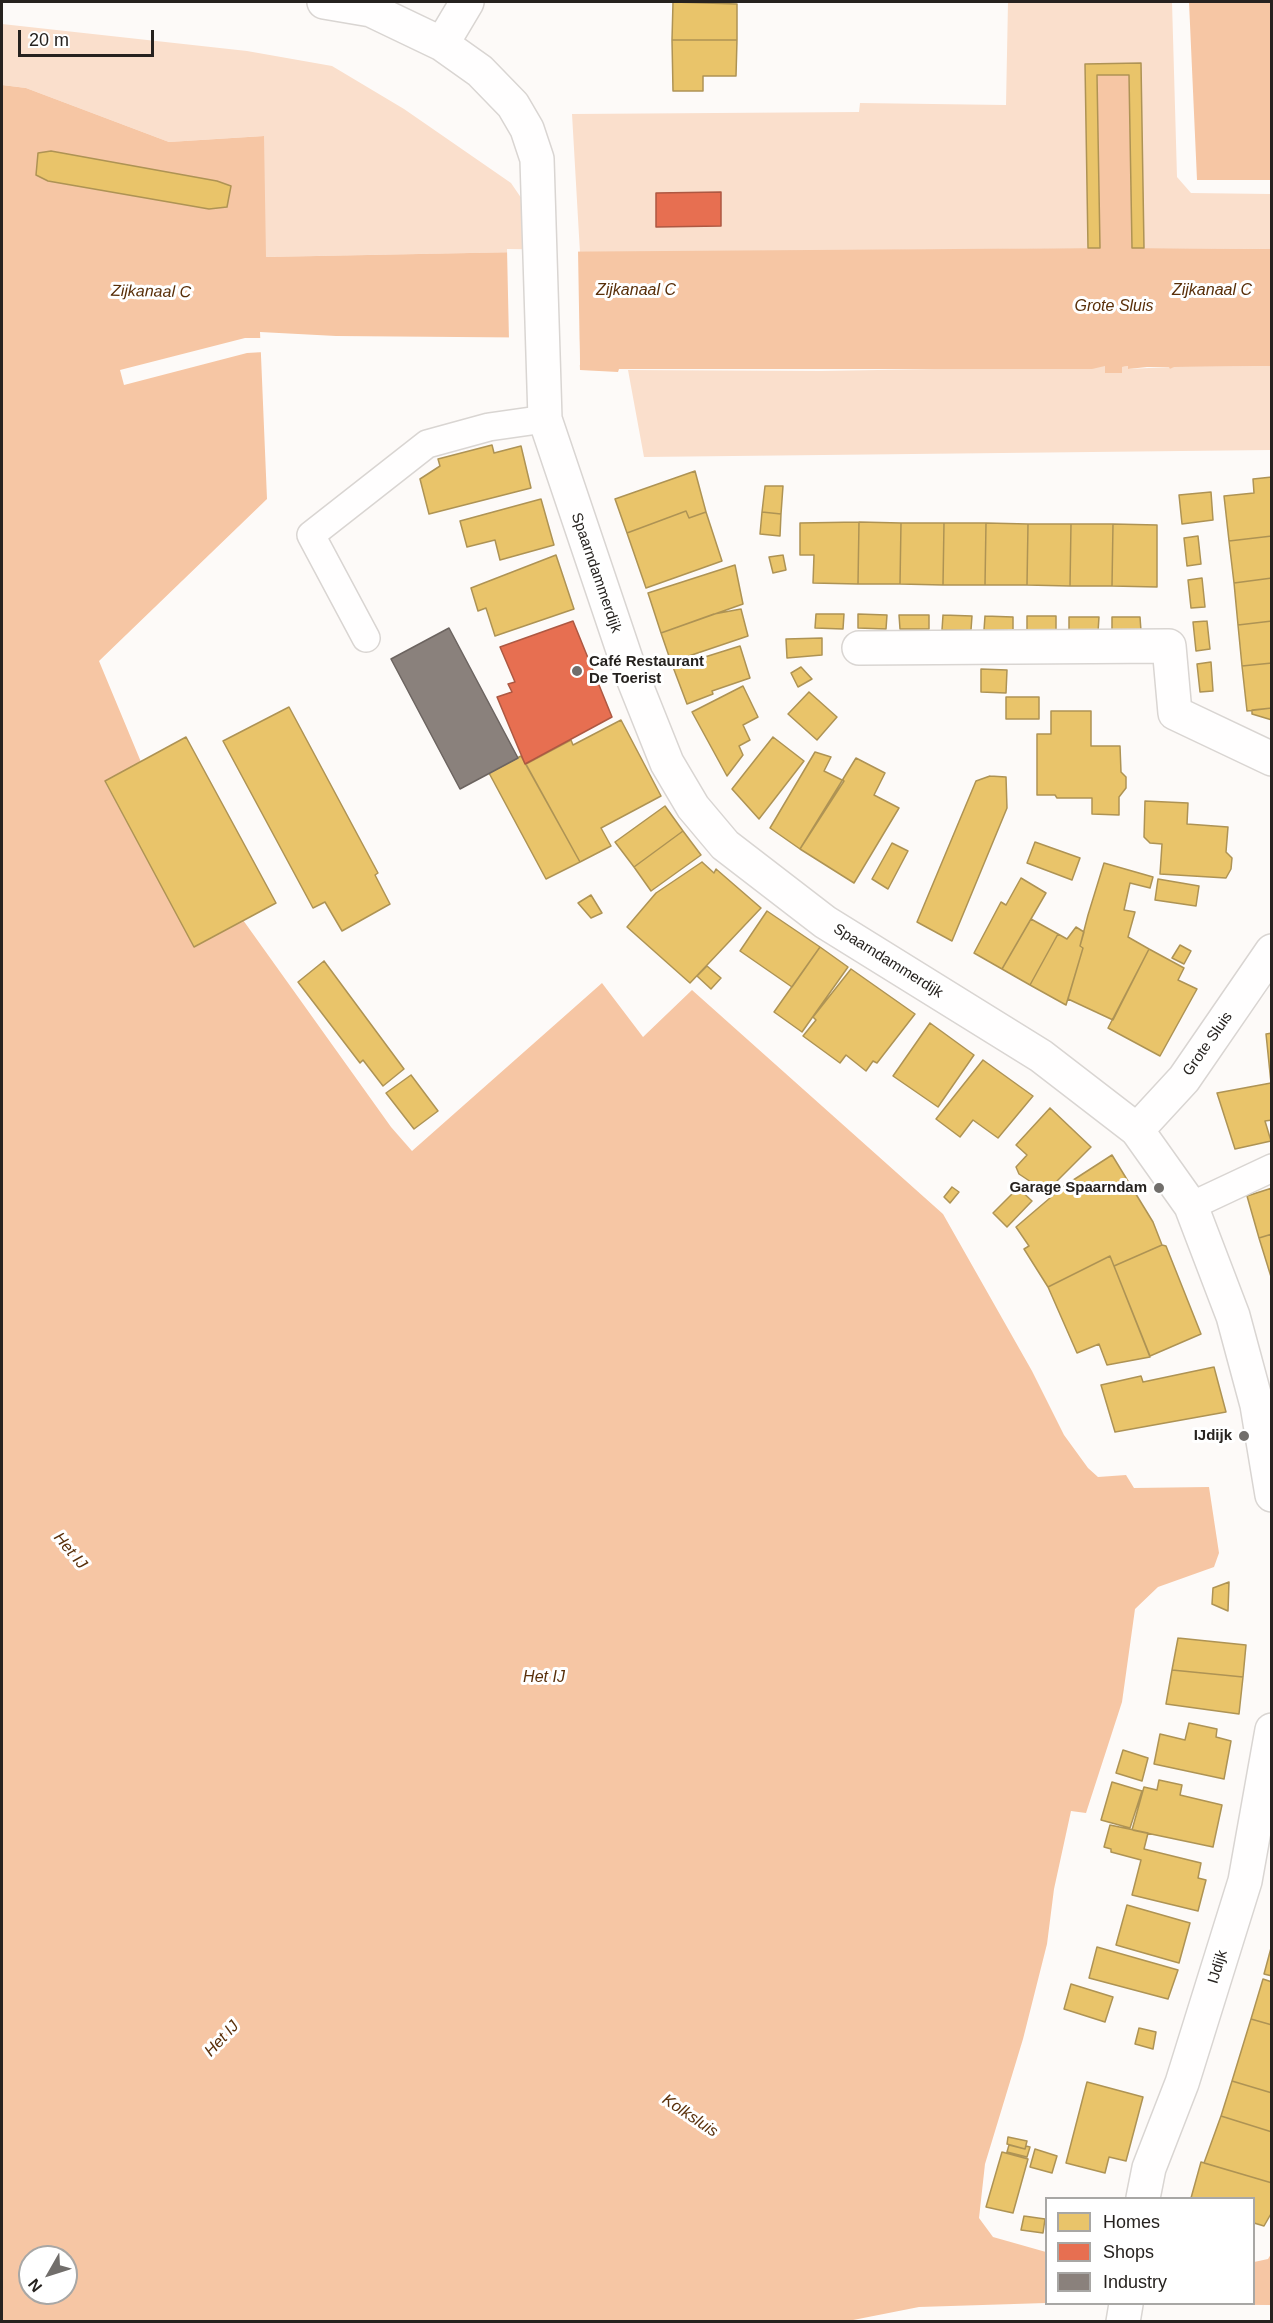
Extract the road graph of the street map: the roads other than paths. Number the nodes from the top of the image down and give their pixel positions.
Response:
1 (324, 2) edge
2 (467, 2) edge
3 (442, 44) junction
4 (545, 419) junction
5 (366, 638) dead end
6 (859, 648) dead end
7 (1272, 759) edge
8 (1272, 951) edge
9 (1137, 1130) junction
10 (1272, 1168) edge
11 (1191, 1206) junction
12 (1272, 1495) edge
13 (1272, 1730) edge
14 (1143, 2197) edge

1 - 3 street
2 - 3 street
3 - 4 street, Spaarndammerdijk
4 - 5 lane
4 - 9 street, Spaarndammerdijk
6 - 7 street
8 - 9 street, Grote Sluis
9 - 11 street
10 - 11 lane
11 - 12 street
13 - 14 street, IJdijk

